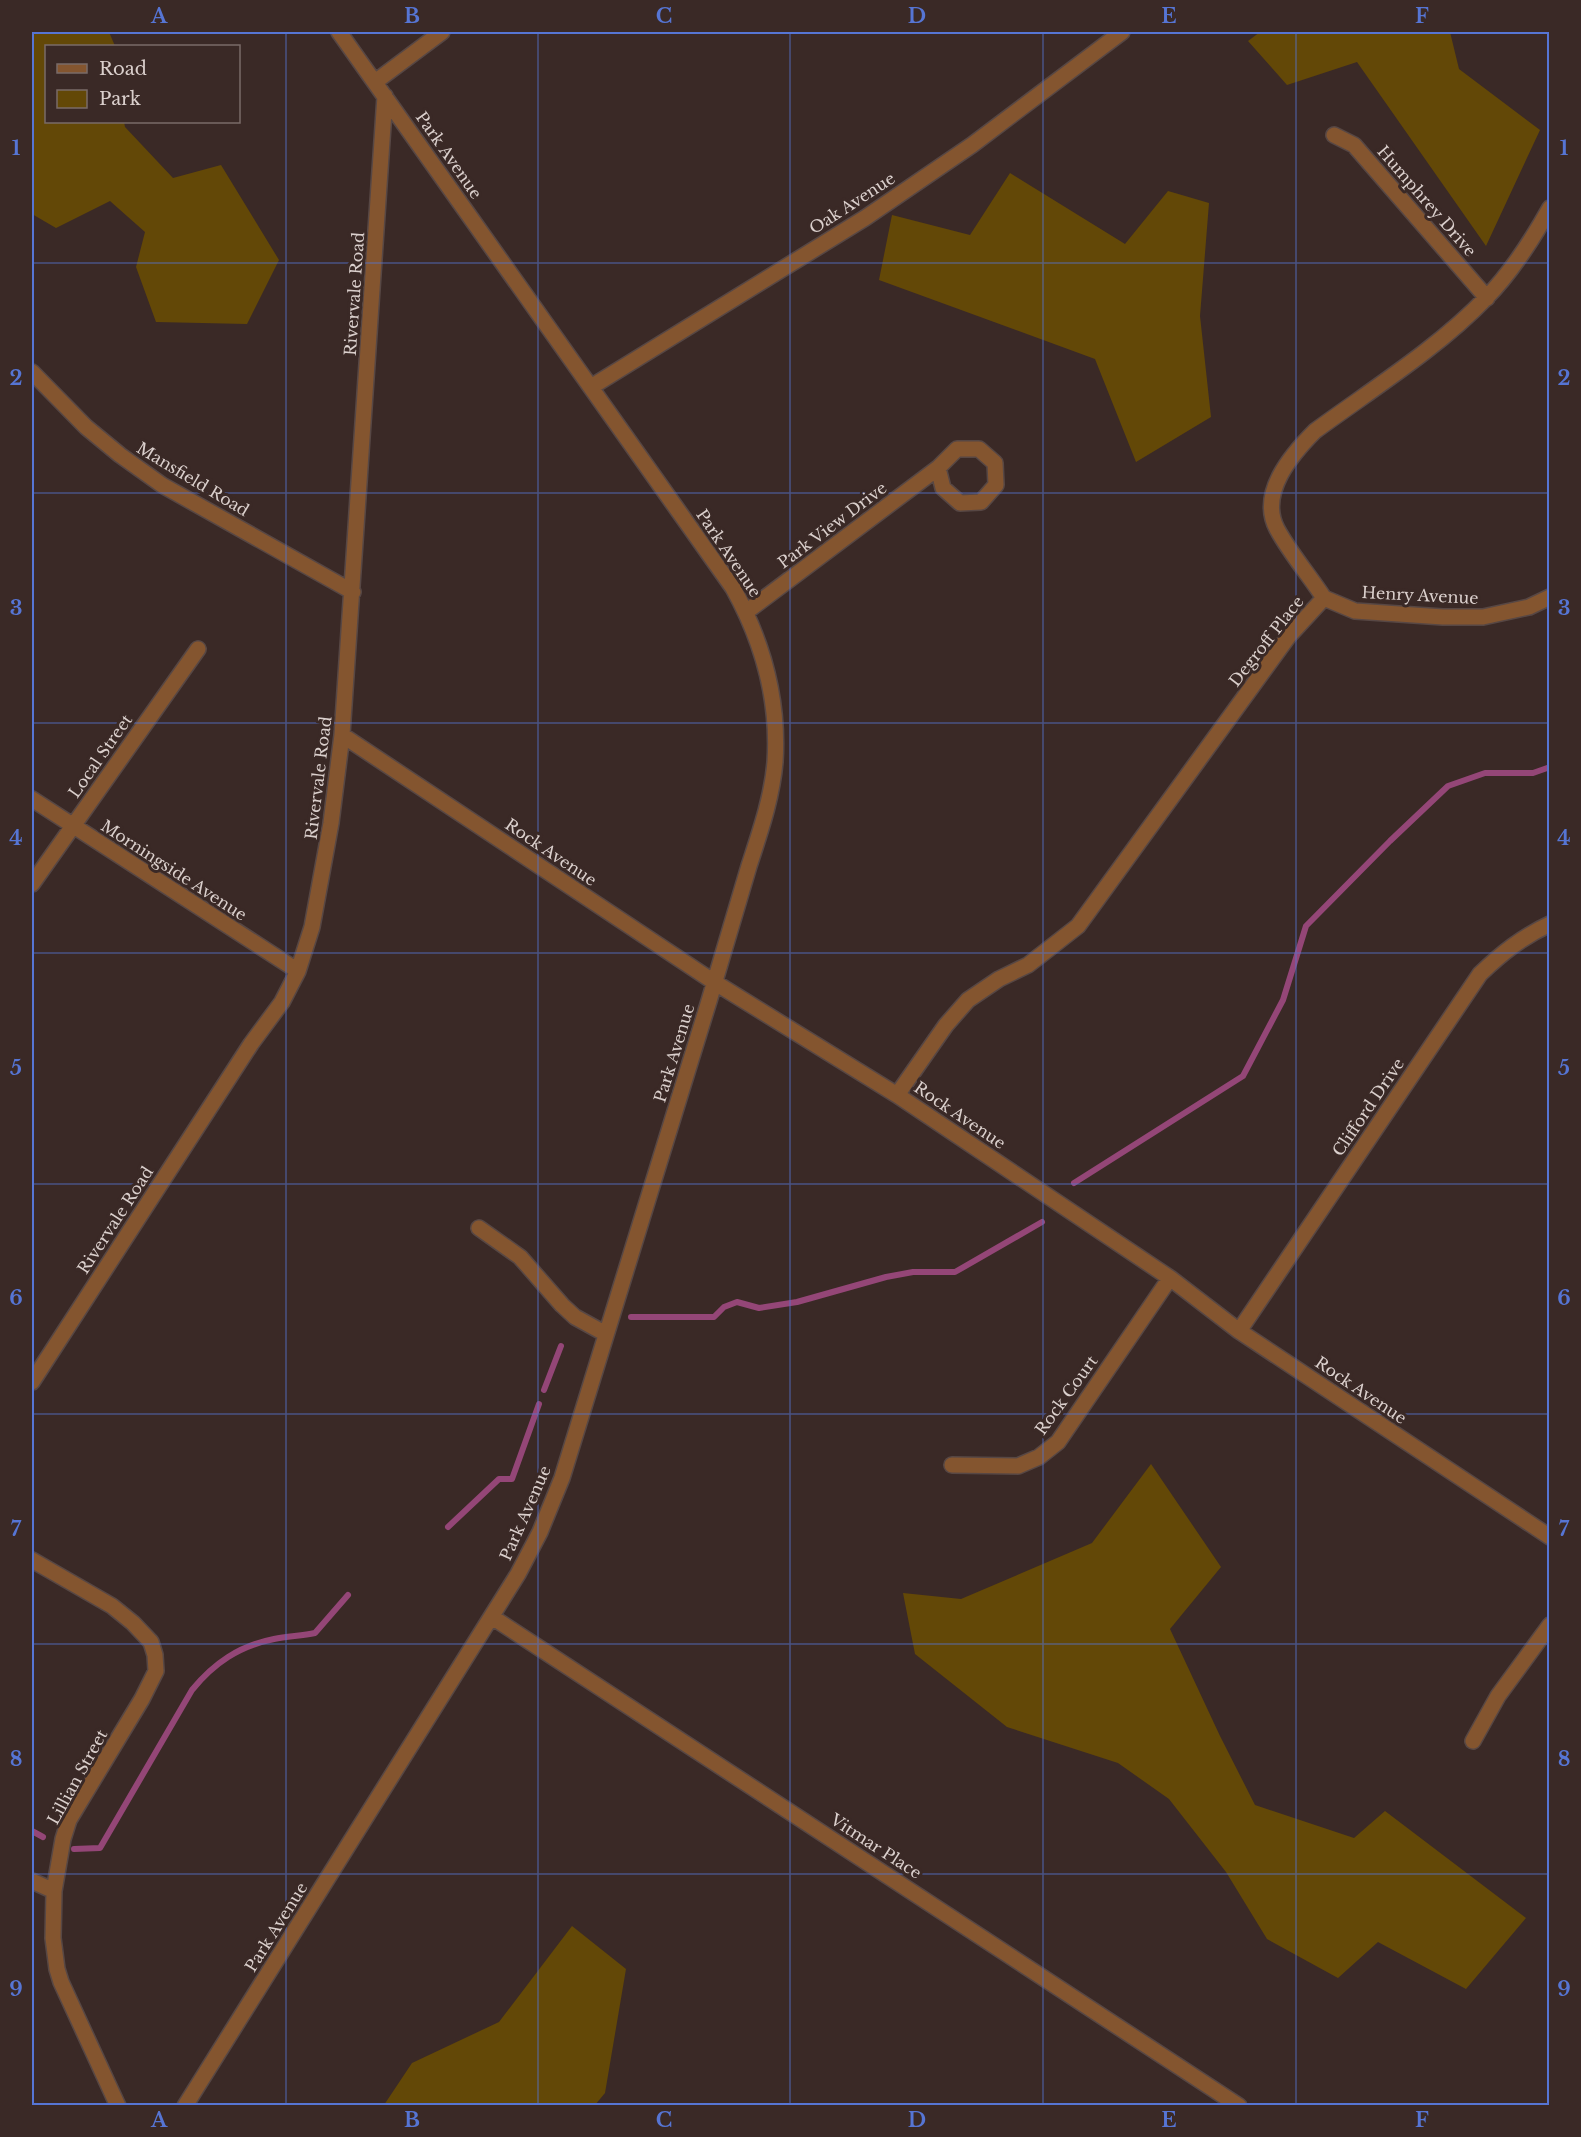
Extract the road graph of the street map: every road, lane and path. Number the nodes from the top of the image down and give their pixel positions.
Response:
1 (339, 32) edge
2 (441, 32) edge
3 (1122, 32) edge
4 (375, 82) junction
5 (385, 96) junction
6 (1334, 135) dead end
7 (1550, 208) edge
8 (1487, 298) junction
9 (32, 372) edge
10 (591, 387) junction
11 (938, 468) dead end
12 (353, 592) junction
13 (1550, 597) edge
14 (1324, 598) junction
15 (746, 612) junction
16 (198, 648) dead end
17 (342, 735) junction
18 (32, 799) edge
19 (73, 825) junction
20 (32, 884) edge
21 (1550, 924) edge
22 (298, 971) junction
23 (714, 982) junction
24 (897, 1095) junction
25 (479, 1228) dead end
26 (1170, 1278) junction
27 (1239, 1331) junction
28 (606, 1334) junction
29 (32, 1382) edge
30 (952, 1465) dead end
31 (1550, 1537) edge
32 (32, 1560) edge
33 (492, 1617) junction
34 (1550, 1625) edge
35 (1473, 1741) dead end
36 (32, 1881) edge
37 (54, 1891) junction
38 (118, 2106) edge
39 (185, 2106) edge
40 (1239, 2106) edge

1 - 4 street, Park Avenue
2 - 4 street
3 - 10 street, Oak Avenue
4 - 5 street, Park Avenue
5 - 10 street, Park Avenue
5 - 12 street, Rivervale Road
6 - 8 street, Humphrey Drive
7 - 8 street, Degroff Place
8 - 14 street, Degroff Place
9 - 12 street, Mansfield Road
10 - 15 street, Park Avenue
11 - 15 street, Park View Drive
12 - 17 street, Rivervale Road
13 - 14 street, Henry Avenue
14 - 24 street, Degroff Place
15 - 23 street, Park Avenue
16 - 19 street, Local Street
17 - 22 street, Rivervale Road
17 - 23 street, Rock Avenue
18 - 19 street, Morningside Avenue
19 - 20 street, Local Street
19 - 22 street, Morningside Avenue
21 - 27 street, Clifford Drive
22 - 29 street, Rivervale Road
23 - 24 street, Rock Avenue
23 - 28 street, Park Avenue
24 - 26 street, Rock Avenue
25 - 28 street
26 - 27 street, Rock Avenue
26 - 30 street, Rock Court
27 - 31 street, Rock Avenue
28 - 33 street, Park Avenue
32 - 37 street, Lillian Street
33 - 39 street, Park Avenue
33 - 40 street, Vitmar Place
34 - 35 street
36 - 37 street
37 - 38 street, Lillian Street

